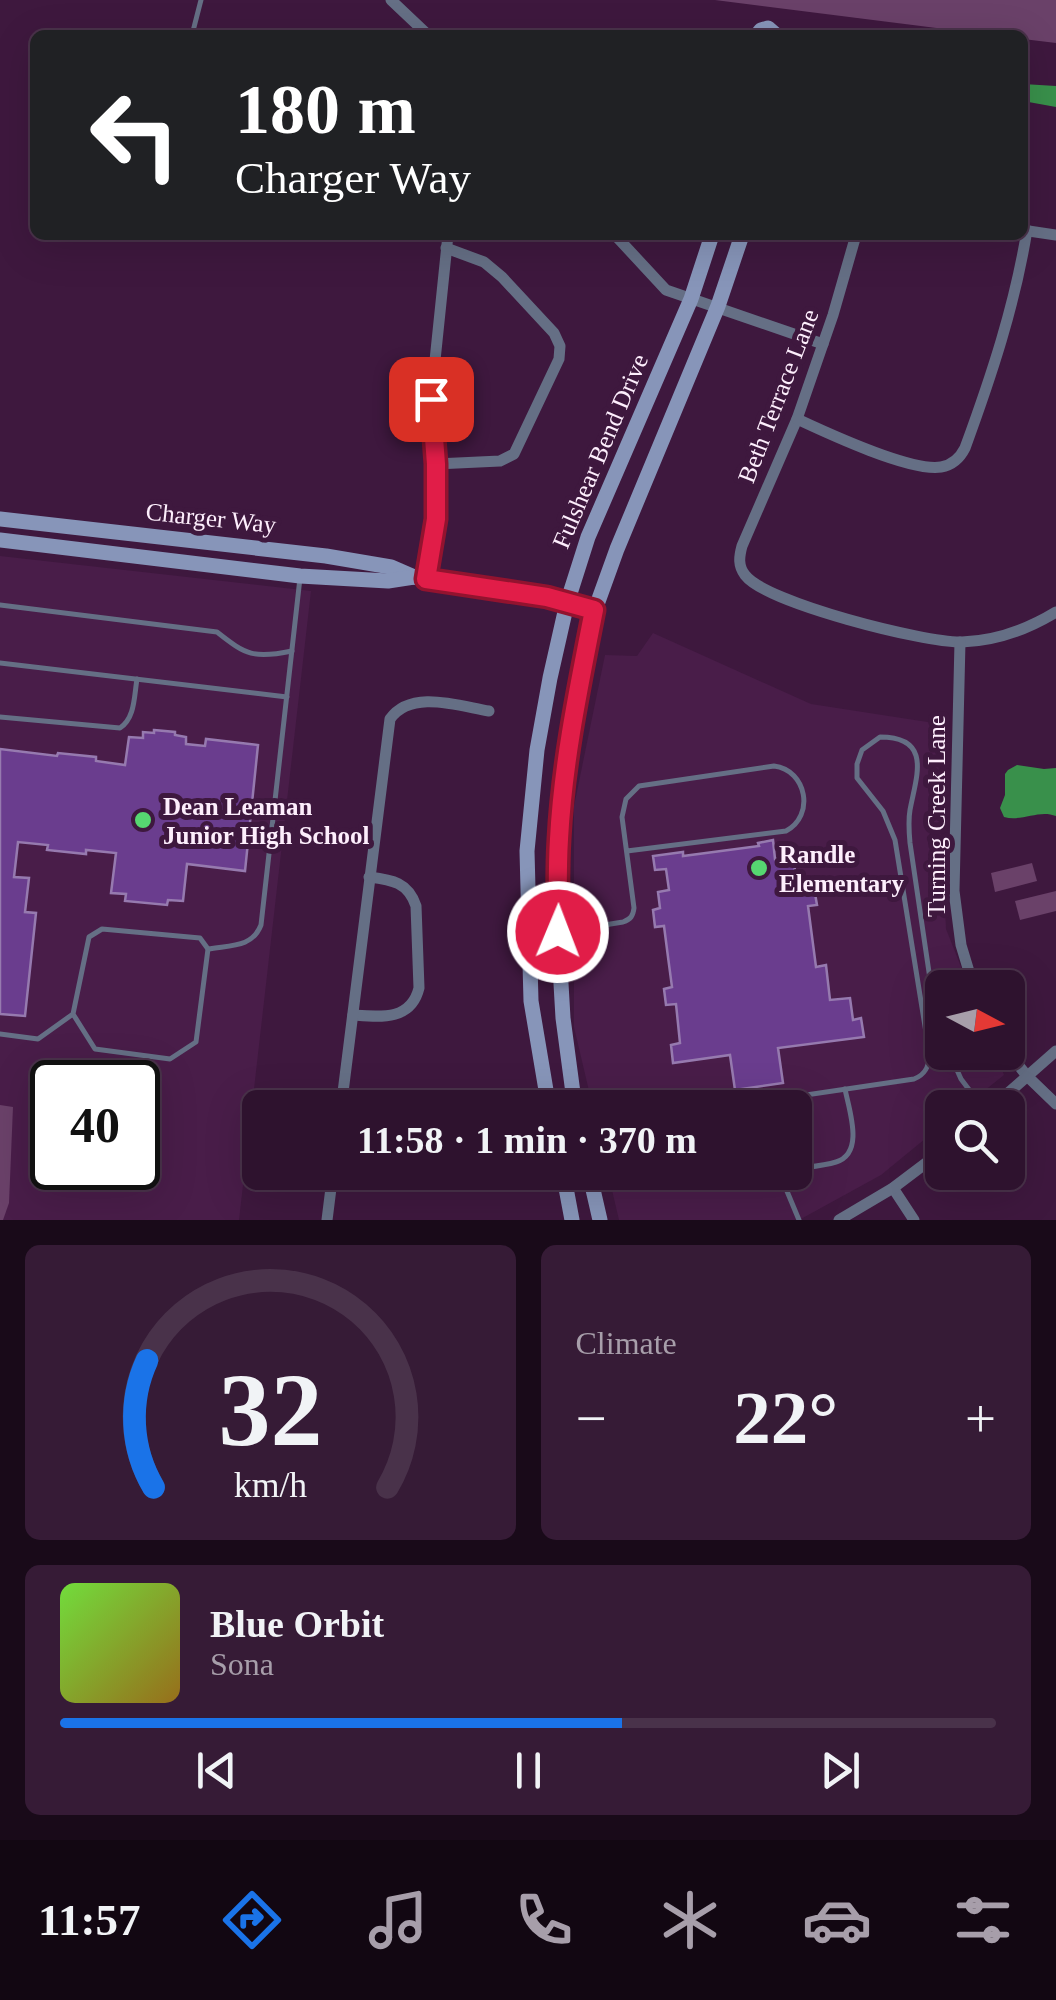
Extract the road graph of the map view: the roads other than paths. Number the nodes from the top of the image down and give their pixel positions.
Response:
1 (201, 0) edge
2 (391, 0) edge
3 (193, 30) edge
4 (423, 30) edge
5 (1028, 230) edge
6 (1056, 235) edge
7 (620, 240) edge
8 (710, 240) edge
9 (740, 240) edge
10 (854, 240) edge
11 (1024, 240) edge
12 (447, 242) edge
13 (690, 299) junction
14 (718, 306) junction
15 (823, 344) junction
16 (798, 420) junction
17 (436, 464) junction
18 (0, 519) edge
19 (0, 540) edge
20 (303, 553) junction
21 (300, 576) junction
22 (420, 578) junction
23 (568, 603) junction
24 (0, 604) edge
25 (594, 610) junction
26 (1056, 612) edge
27 (960, 642) junction
28 (292, 651) junction
29 (0, 664) edge
30 (137, 679) junction
31 (286, 697) junction
32 (489, 712) dead end
33 (0, 717) edge
34 (627, 852) junction
35 (370, 877) junction
36 (558, 932) junction
37 (208, 949) junction
38 (929, 970) edge
39 (969, 970) edge
40 (73, 1014) junction
41 (353, 1015) junction
42 (0, 1034) edge
43 (925, 1037) edge
44 (1056, 1052) edge
45 (926, 1070) edge
46 (1022, 1070) edge
47 (1027, 1076) junction
48 (845, 1089) junction
49 (343, 1090) edge
50 (546, 1090) edge
51 (573, 1090) edge
52 (1012, 1090) edge
53 (812, 1094) edge
54 (1056, 1104) edge
55 (925, 1164) edge
56 (812, 1166) edge
57 (893, 1188) junction
58 (331, 1190) edge
59 (566, 1190) edge
60 (593, 1190) edge
61 (786, 1190) edge
62 (327, 1220) edge
63 (572, 1220) edge
64 (600, 1220) edge
65 (798, 1220) edge
66 (839, 1220) edge
67 (914, 1220) edge

1 - 3 lane
2 - 4 street
5 - 6 street
7 - 13 street
8 - 13 street, Fulshear Bend Drive
9 - 14 street, Fulshear Bend Drive
10 - 15 street, Beth Terrace Lane
11 - 16 street
12 - 17 street
12 - 17 street
13 - 14 street
13 - 23 street, Fulshear Bend Drive
14 - 15 street
14 - 25 street, Fulshear Bend Drive
15 - 16 street, Beth Terrace Lane
16 - 27 street, Beth Terrace Lane
17 - 22 street
18 - 20 street, Charger Way
19 - 21 street, Charger Way
20 - 21 street
20 - 22 street, Charger Way
21 - 22 street, Charger Way
21 - 28 lane
22 - 23 street, Charger Way
23 - 25 street, Charger Way
23 - 50 street, Fulshear Bend Drive
24 - 28 lane
25 - 36 street, Fulshear Bend Drive
26 - 27 street
27 - 39 street, Turning Creek Lane
28 - 31 lane
29 - 30 lane
30 - 31 lane
30 - 33 lane
31 - 37 lane
32 - 35 street
34 - 34 lane
34 - 36 lane
35 - 41 street
35 - 41 street
36 - 51 street, Fulshear Bend Drive
37 - 40 lane
37 - 40 lane
38 - 43 lane
40 - 42 lane
41 - 49 street
44 - 47 street
45 - 48 lane
46 - 47 street
47 - 52 street
47 - 54 street
48 - 53 lane
48 - 56 lane
55 - 57 street
57 - 66 street
57 - 67 street
58 - 62 street
59 - 63 street
60 - 64 street
61 - 65 lane

